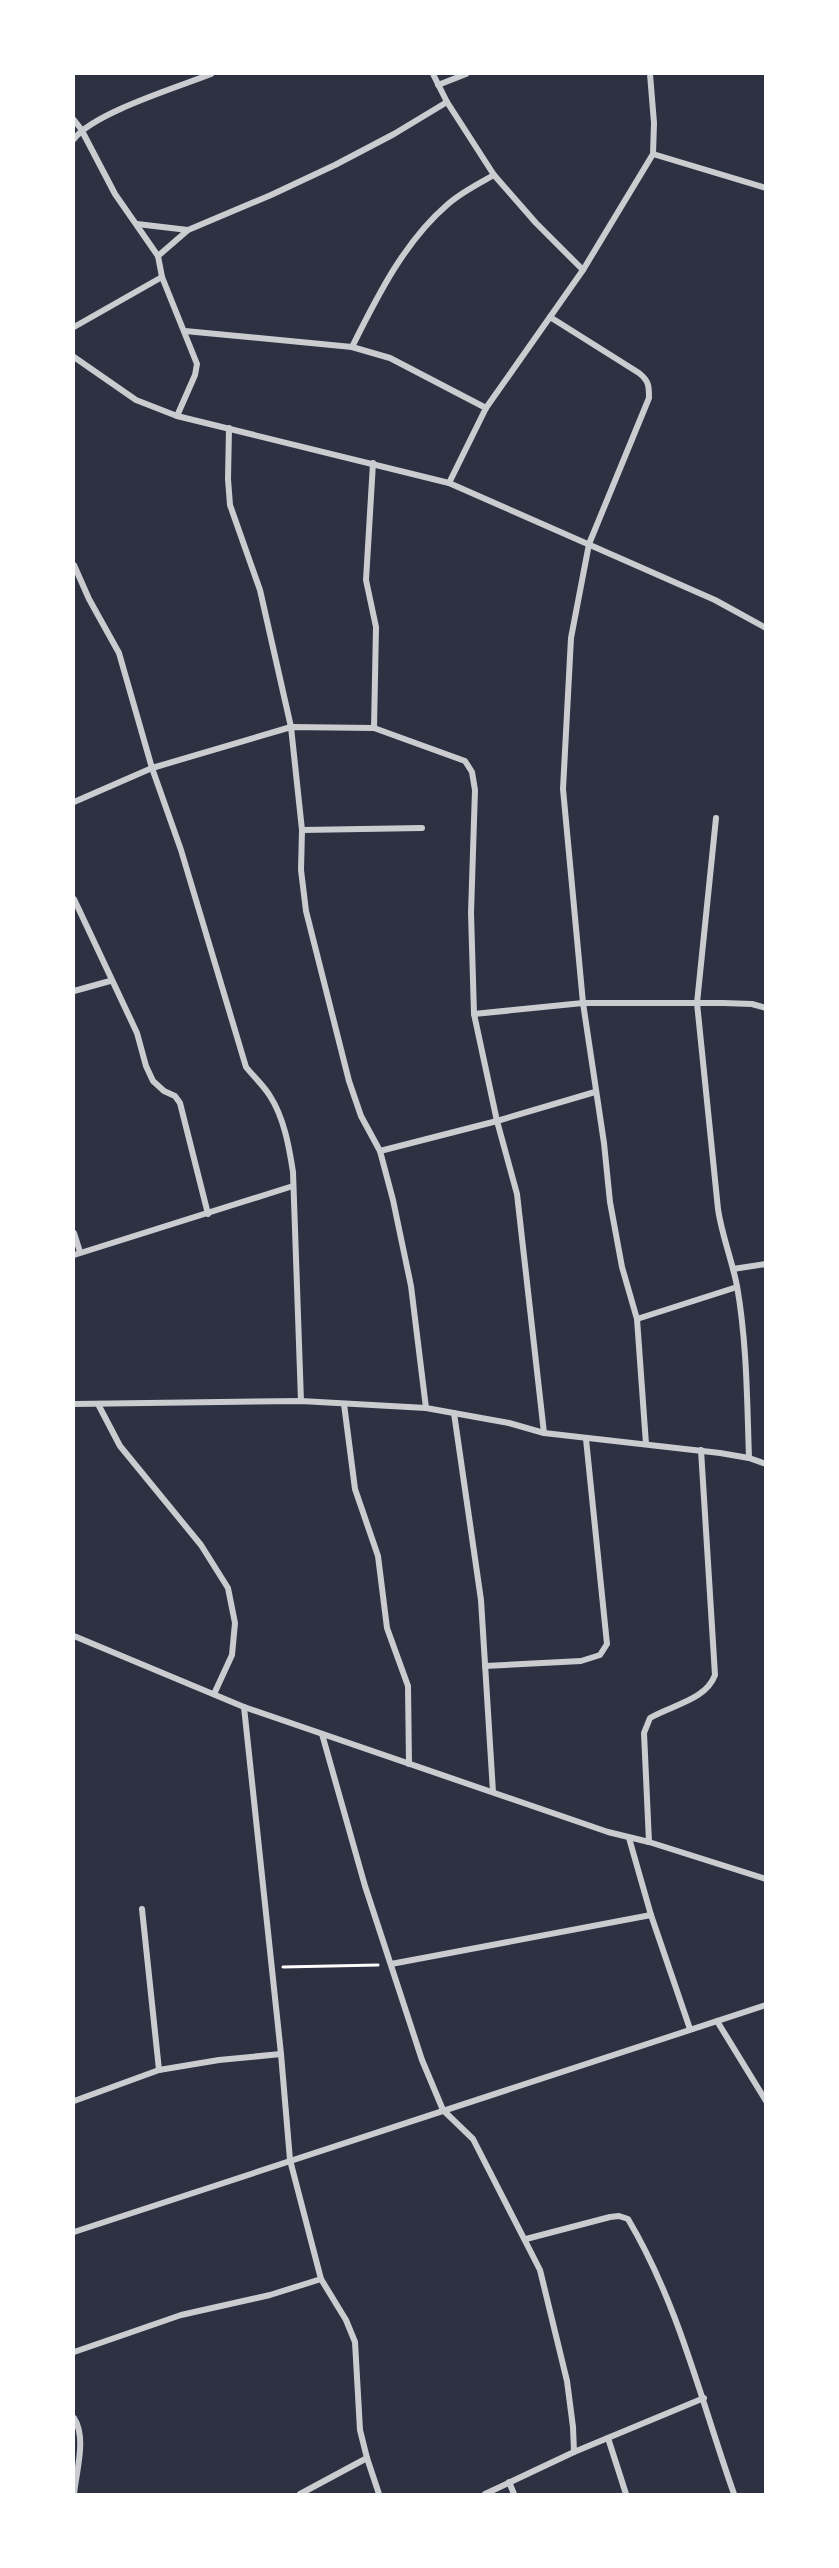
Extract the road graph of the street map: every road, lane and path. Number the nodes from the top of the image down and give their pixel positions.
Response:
1 (211, 74) edge
2 (433, 74) edge
3 (466, 74) edge
4 (650, 74) edge
5 (438, 85) junction
6 (447, 102) junction
7 (74, 120) edge
8 (81, 129) junction
9 (74, 139) edge
10 (653, 154) junction
11 (494, 175) junction
12 (765, 188) edge
13 (137, 224) junction
14 (188, 230) junction
15 (158, 256) junction
16 (583, 270) junction
17 (162, 277) junction
18 (550, 317) junction
19 (74, 327) edge
20 (185, 331) junction
21 (352, 347) junction
22 (74, 357) edge
23 (486, 408) junction
24 (177, 416) junction
25 (229, 428) junction
26 (373, 463) junction
27 (449, 483) junction
28 (589, 543) junction
29 (74, 565) edge
30 (765, 628) edge
31 (291, 727) junction
32 (374, 728) junction
33 (152, 768) junction
34 (74, 802) edge
35 (716, 818) dead end
36 (422, 828) dead end
37 (302, 830) junction
38 (74, 899) edge
39 (110, 981) junction
40 (74, 991) edge
41 (583, 1003) junction
42 (697, 1003) junction
43 (765, 1008) edge
44 (474, 1014) junction
45 (595, 1092) junction
46 (497, 1121) junction
47 (380, 1151) junction
48 (294, 1186) junction
49 (208, 1214) junction
50 (74, 1233) edge
51 (77, 1254) edge
52 (765, 1264) edge
53 (733, 1269) junction
54 (737, 1287) junction
55 (637, 1319) junction
56 (301, 1401) junction
57 (74, 1404) edge
58 (98, 1404) junction
59 (344, 1404) junction
60 (426, 1408) junction
61 (454, 1413) junction
62 (544, 1433) junction
63 (586, 1439) junction
64 (646, 1444) junction
65 (701, 1450) junction
66 (749, 1458) junction
67 (765, 1464) edge
68 (74, 1636) edge
69 (485, 1666) junction
70 (214, 1694) junction
71 (244, 1707) junction
72 (322, 1734) junction
73 (409, 1764) junction
74 (493, 1792) junction
75 (629, 1838) junction
76 (649, 1842) junction
77 (765, 1879) edge
78 (142, 1909) dead end
79 (651, 1915) junction
80 (391, 1964) junction
81 (272, 1967) junction
82 (765, 2005) edge
83 (717, 2021) junction
84 (690, 2029) junction
85 (282, 2054) junction
86 (159, 2070) junction
87 (75, 2099) edge
88 (765, 2101) edge
89 (443, 2110) junction
90 (290, 2160) junction
91 (74, 2232) edge
92 (526, 2239) junction
93 (321, 2279) junction
94 (74, 2352) edge
95 (704, 2398) junction
96 (74, 2418) edge
97 (608, 2438) junction
98 (574, 2452) junction
99 (367, 2458) junction
100 (509, 2482) junction
101 (74, 2494) edge
102 (300, 2494) edge
103 (379, 2494) edge
104 (485, 2494) edge
105 (514, 2494) edge
106 (626, 2494) edge
107 (734, 2494) edge

1 - 8 street
2 - 5 street
3 - 5 street
4 - 10 street
5 - 6 street
6 - 11 street
6 - 14 street
7 - 8 street
8 - 9 street
8 - 13 street
10 - 12 street
10 - 16 street
11 - 16 street
11 - 21 street
13 - 14 street
13 - 15 street
14 - 15 street
15 - 17 street
16 - 18 street
17 - 19 street
17 - 20 street
18 - 23 street
18 - 28 street
20 - 21 street
20 - 24 street
21 - 23 street
22 - 24 street
23 - 27 street
24 - 25 street
25 - 26 street
25 - 31 street
26 - 27 street
26 - 32 street
27 - 28 street
28 - 30 street
28 - 41 street
29 - 33 street
31 - 32 street
31 - 33 street
31 - 37 street
32 - 44 street
33 - 34 street
33 - 48 street
35 - 42 street
36 - 37 street
37 - 47 street
38 - 39 street
39 - 40 street
39 - 49 street
41 - 42 street
41 - 44 street
41 - 45 street
42 - 43 street
42 - 53 street
44 - 46 street
45 - 46 street
45 - 55 street
46 - 47 street
46 - 62 street
47 - 60 street
48 - 49 street
48 - 56 street
49 - 51 street
50 - 51 street
52 - 53 street
53 - 54 street
54 - 55 street
54 - 66 street
55 - 64 street
56 - 58 street
56 - 59 street
57 - 58 street
58 - 70 street
59 - 60 street
59 - 73 street
60 - 61 street
61 - 62 street
61 - 69 street
62 - 63 street
63 - 64 street
63 - 69 street
64 - 65 street
65 - 66 street
65 - 76 street
66 - 67 street
68 - 70 street
69 - 74 street
70 - 71 street
71 - 72 street
71 - 81 street
72 - 73 street
72 - 80 street
73 - 74 street
74 - 75 street
75 - 76 street
75 - 79 street
76 - 77 street
78 - 86 street
79 - 80 street
79 - 84 street
80 - 81 path
80 - 89 street
81 - 85 street
82 - 83 street
83 - 84 street
83 - 88 street
84 - 89 street
85 - 86 street
85 - 90 street
86 - 87 street
89 - 90 street
89 - 92 street
90 - 91 street
90 - 93 street
92 - 95 street
92 - 98 street
93 - 94 street
93 - 99 street
95 - 97 street
95 - 107 street
96 - 101 street
97 - 98 street
97 - 106 street
98 - 100 street
99 - 102 street
99 - 103 street
100 - 104 street
100 - 105 street

